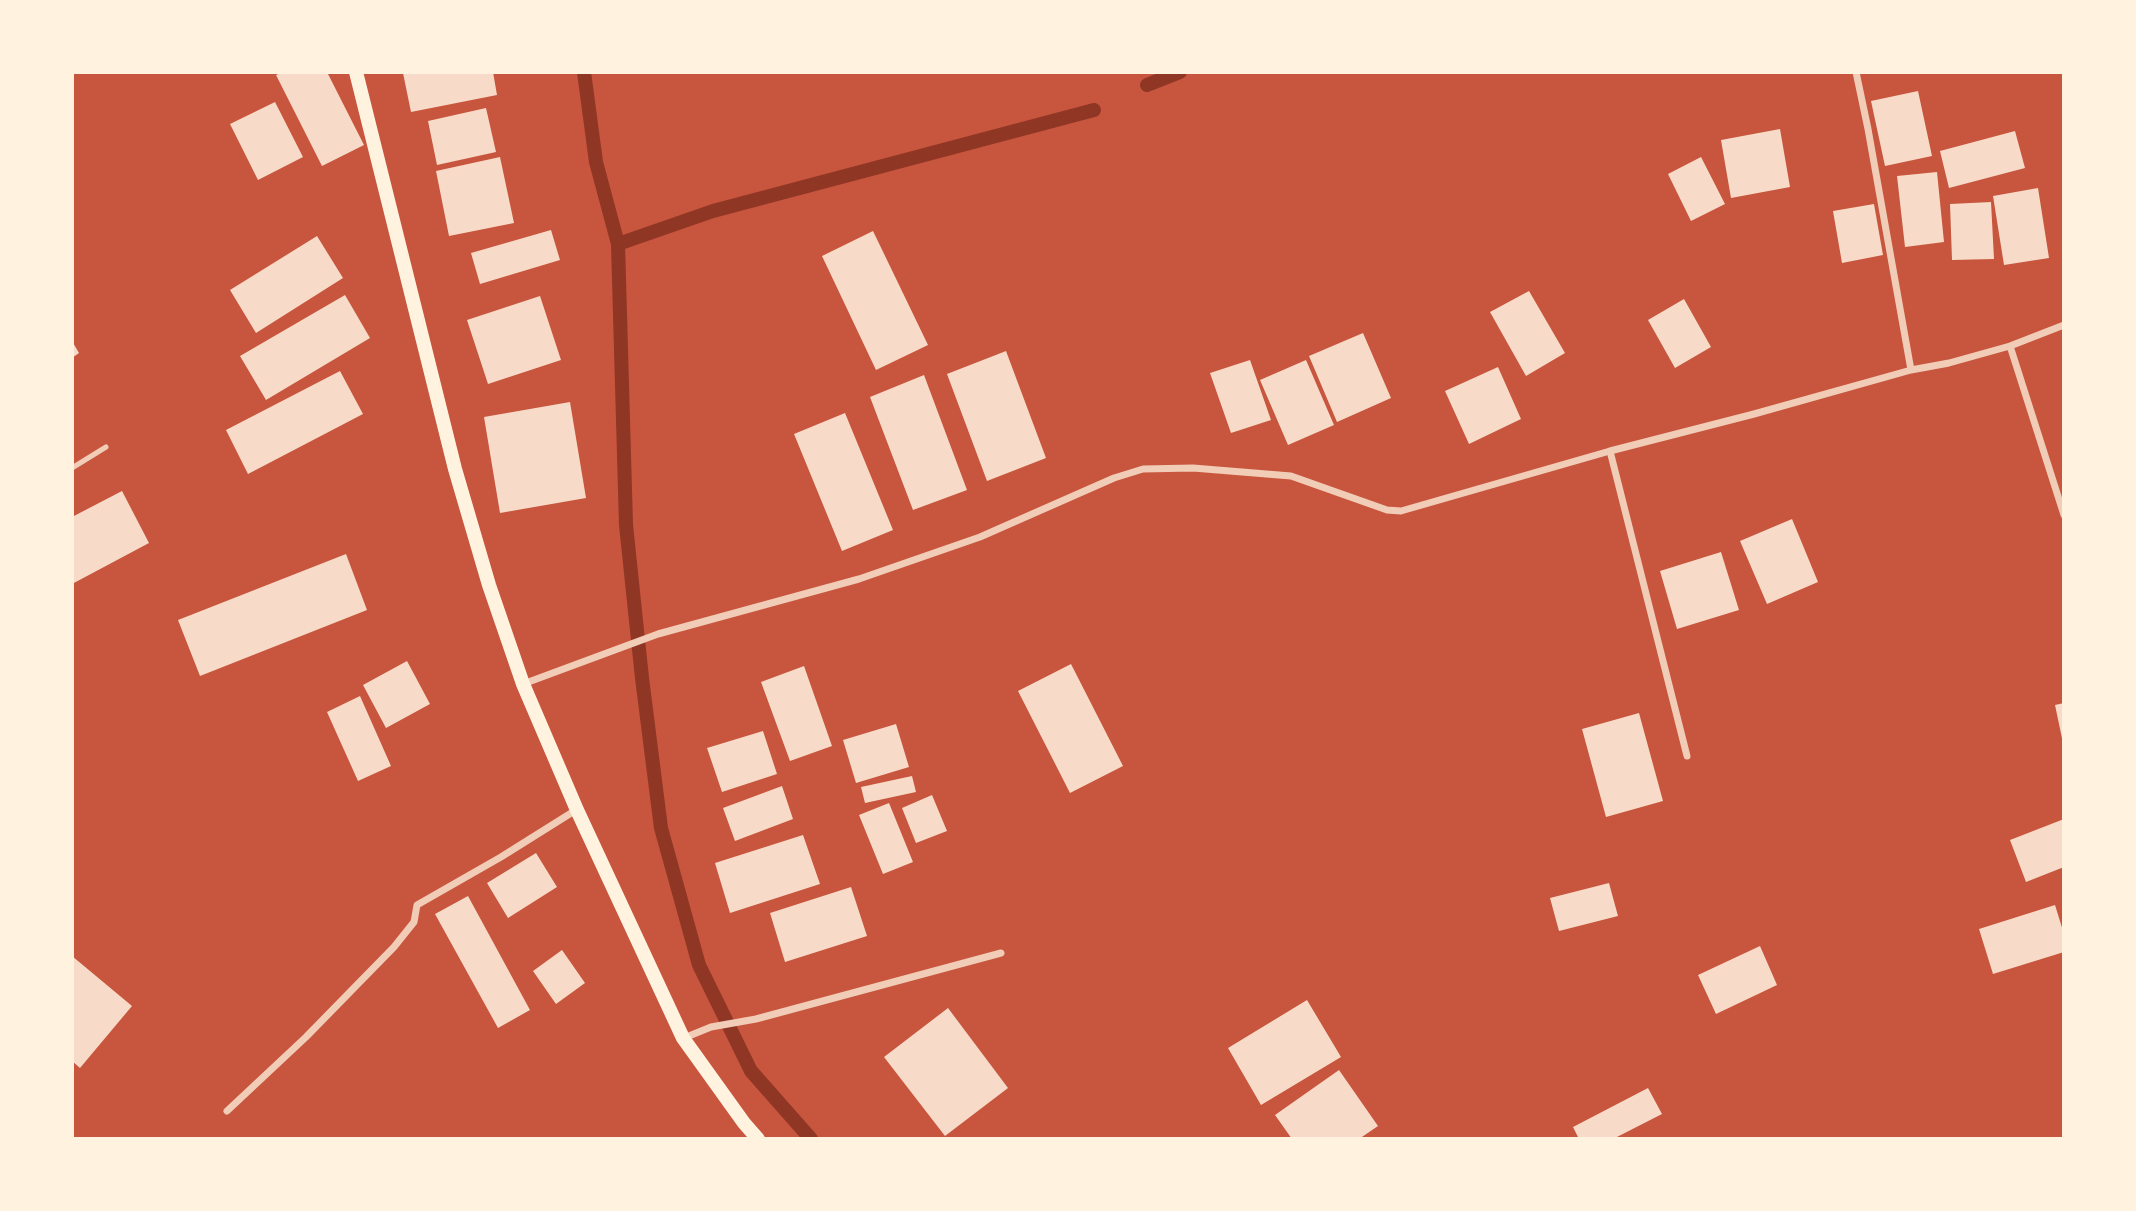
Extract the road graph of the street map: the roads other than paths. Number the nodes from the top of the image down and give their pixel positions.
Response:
1 (356, 72) edge
2 (1856, 72) edge
3 (2064, 325) edge
4 (2010, 346) junction
5 (1911, 370) junction
6 (106, 447) dead end
7 (1611, 451) junction
8 (72, 468) edge
9 (2064, 515) edge
10 (523, 684) junction
11 (1687, 756) dead end
12 (577, 810) junction
13 (1001, 953) dead end
14 (683, 1038) junction
15 (227, 1111) dead end
16 (758, 1139) edge

1 - 10 main road
2 - 5 street
3 - 4 street
4 - 5 street
4 - 9 street
5 - 7 street
6 - 8 lane
7 - 10 street
7 - 11 street
10 - 12 main road
12 - 14 main road
12 - 15 street
13 - 14 street
14 - 16 main road

